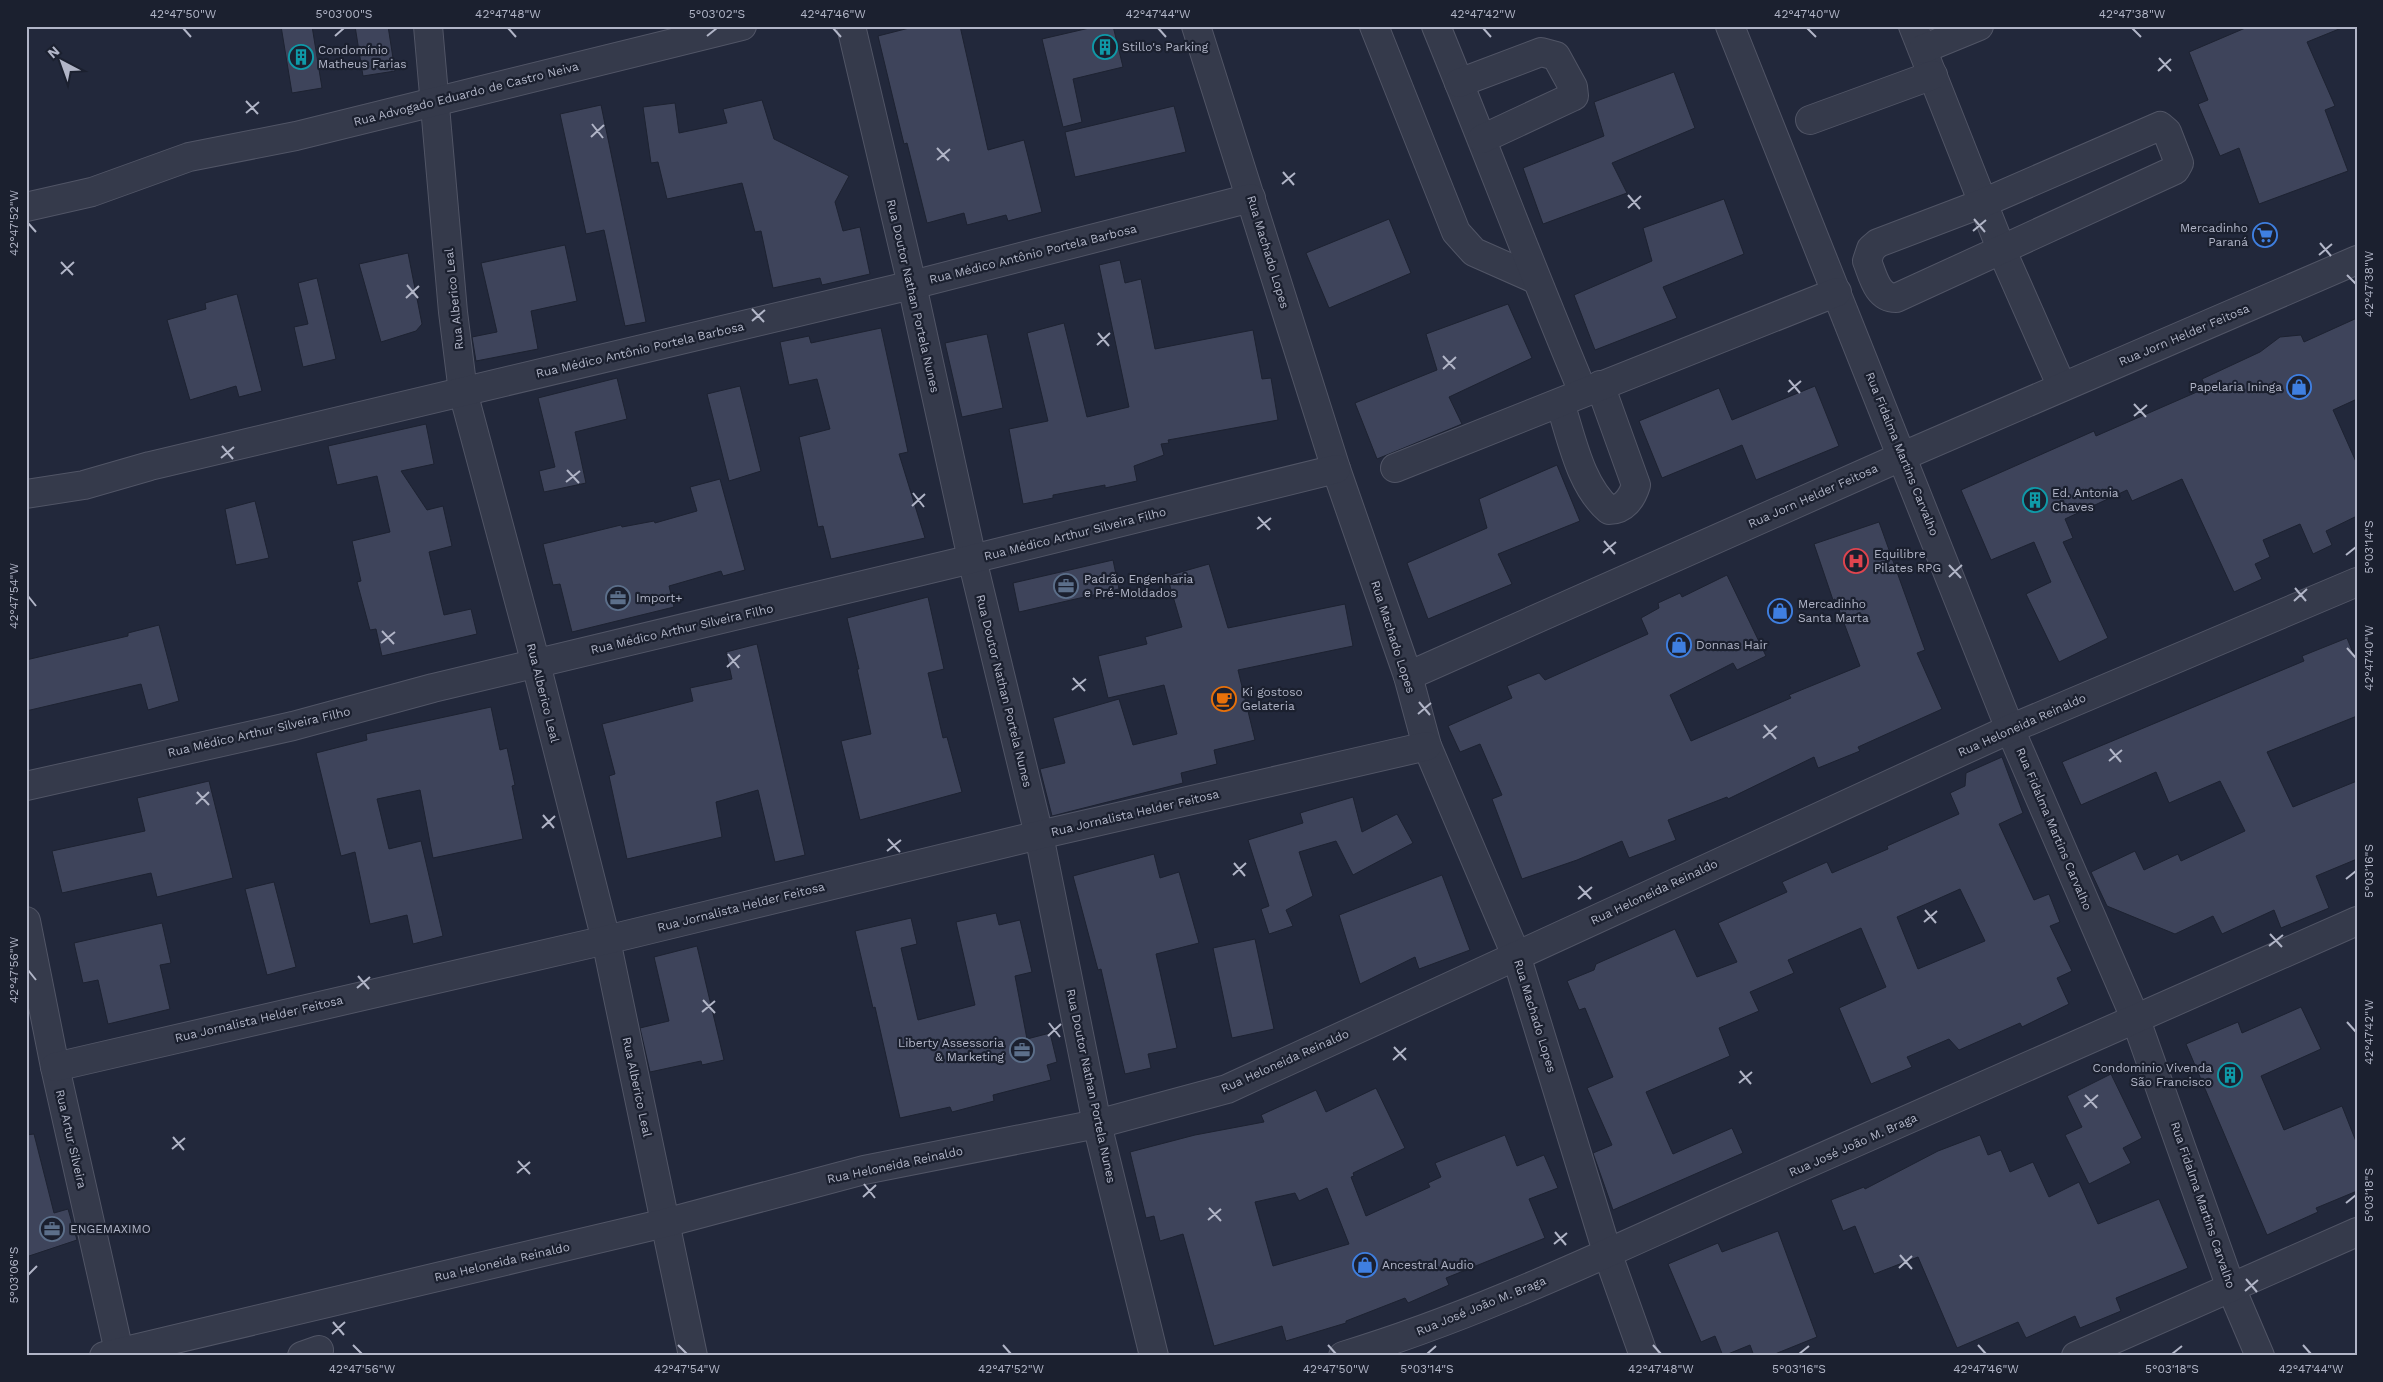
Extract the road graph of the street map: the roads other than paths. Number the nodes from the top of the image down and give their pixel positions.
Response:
1 (428, 26) edge
2 (742, 26) edge
3 (851, 26) edge
4 (1196, 26) edge
5 (1374, 26) edge
6 (1436, 26) edge
7 (1730, 26) edge
8 (1979, 26) edge
9 (1918, 38) edge
10 (1933, 75) junction
11 (1459, 83) junction
12 (435, 103) junction
13 (1810, 120) dead end
14 (1482, 139) junction
15 (1251, 198) junction
16 (1984, 203) junction
17 (26, 207) edge
18 (2002, 251) junction
19 (2357, 260) edge
20 (1535, 278) junction
21 (912, 285) junction
22 (1837, 292) junction
23 (2062, 387) junction
24 (462, 392) junction
25 (1581, 394) junction
26 (1903, 456) junction
27 (1395, 468) dead end
28 (1336, 469) junction
29 (26, 494) edge
30 (972, 559) junction
31 (2357, 582) edge
32 (536, 664) junction
33 (1408, 676) junction
34 (2010, 729) junction
35 (1427, 746) junction
36 (26, 786) edge
37 (1039, 835) junction
38 (26, 921) edge
39 (2357, 921) edge
40 (606, 940) junction
41 (1516, 955) junction
42 (2136, 1020) junction
43 (55, 1067) junction
44 (1097, 1124) junction
45 (665, 1223) junction
46 (2357, 1232) edge
47 (1608, 1255) junction
48 (2231, 1288) junction
49 (114, 1355) edge
50 (694, 1356) edge
51 (1154, 1356) edge
52 (1344, 1356) edge
53 (1644, 1356) edge
54 (2076, 1356) edge
55 (2260, 1356) edge

1 - 12 street, Rua Alberico Leal
2 - 12 street, Rua Advogado Eduardo de Castro Neiva
3 - 21 street, Rua Doutor Nathan Portela Nunes
4 - 15 street, Rua Machado Lopes
5 - 20 street
6 - 11 street
7 - 22 street, Rua Fidalma Martins Carvalho
8 - 9 street
9 - 10 street
10 - 13 street
10 - 16 street
11 - 14 street
11 - 14 street
12 - 17 street, Rua Advogado Eduardo de Castro Neiva
12 - 24 street, Rua Alberico Leal
14 - 20 street
15 - 21 street, Rua Médico Antônio Portela Barbosa
15 - 28 street, Rua Machado Lopes
16 - 18 street
16 - 18 street
16 - 18 street
18 - 23 street
19 - 23 street, Rua Jorn Helder Feitosa
20 - 25 street
21 - 24 street, Rua Médico Antônio Portela Barbosa
21 - 30 street, Rua Doutor Nathan Portela Nunes
22 - 25 street
22 - 26 street, Rua Fidalma Martins Carvalho
23 - 26 street, Rua Jorn Helder Feitosa
24 - 29 street, Rua Médico Antônio Portela Barbosa
24 - 32 street, Rua Alberico Leal
25 - 27 street
26 - 33 street, Rua Jorn Helder Feitosa
26 - 34 street, Rua Fidalma Martins Carvalho
28 - 30 street, Rua Médico Arthur Silveira Filho
28 - 33 street, Rua Machado Lopes
30 - 32 street, Rua Médico Arthur Silveira Filho
30 - 37 street, Rua Doutor Nathan Portela Nunes
31 - 34 street, Rua Heloneida Reinaldo
32 - 36 street, Rua Médico Arthur Silveira Filho
32 - 40 street, Rua Alberico Leal
33 - 35 street, Rua Machado Lopes
34 - 41 street, Rua Heloneida Reinaldo
34 - 42 street, Rua Fidalma Martins Carvalho
35 - 37 street, Rua Jornalista Helder Feitosa
35 - 41 street, Rua Machado Lopes
37 - 40 street, Rua Jornalista Helder Feitosa
37 - 44 street, Rua Doutor Nathan Portela Nunes
38 - 43 street, Rua Artur Silveira
39 - 42 street, Rua José João M. Braga
40 - 43 street, Rua Jornalista Helder Feitosa
40 - 45 street, Rua Alberico Leal
41 - 44 street, Rua Heloneida Reinaldo
41 - 47 street, Rua Machado Lopes
42 - 47 street, Rua José João M. Braga
42 - 48 street, Rua Fidalma Martins Carvalho
43 - 49 street, Rua Artur Silveira
44 - 45 street, Rua Heloneida Reinaldo
44 - 51 street, Rua Doutor Nathan Portela Nunes
45 - 49 street, Rua Heloneida Reinaldo
45 - 50 street, Rua Alberico Leal
46 - 48 street
47 - 52 street, Rua José João M. Braga
47 - 53 street, Rua Machado Lopes
48 - 54 street
48 - 55 street, Rua Fidalma Martins Carvalho

